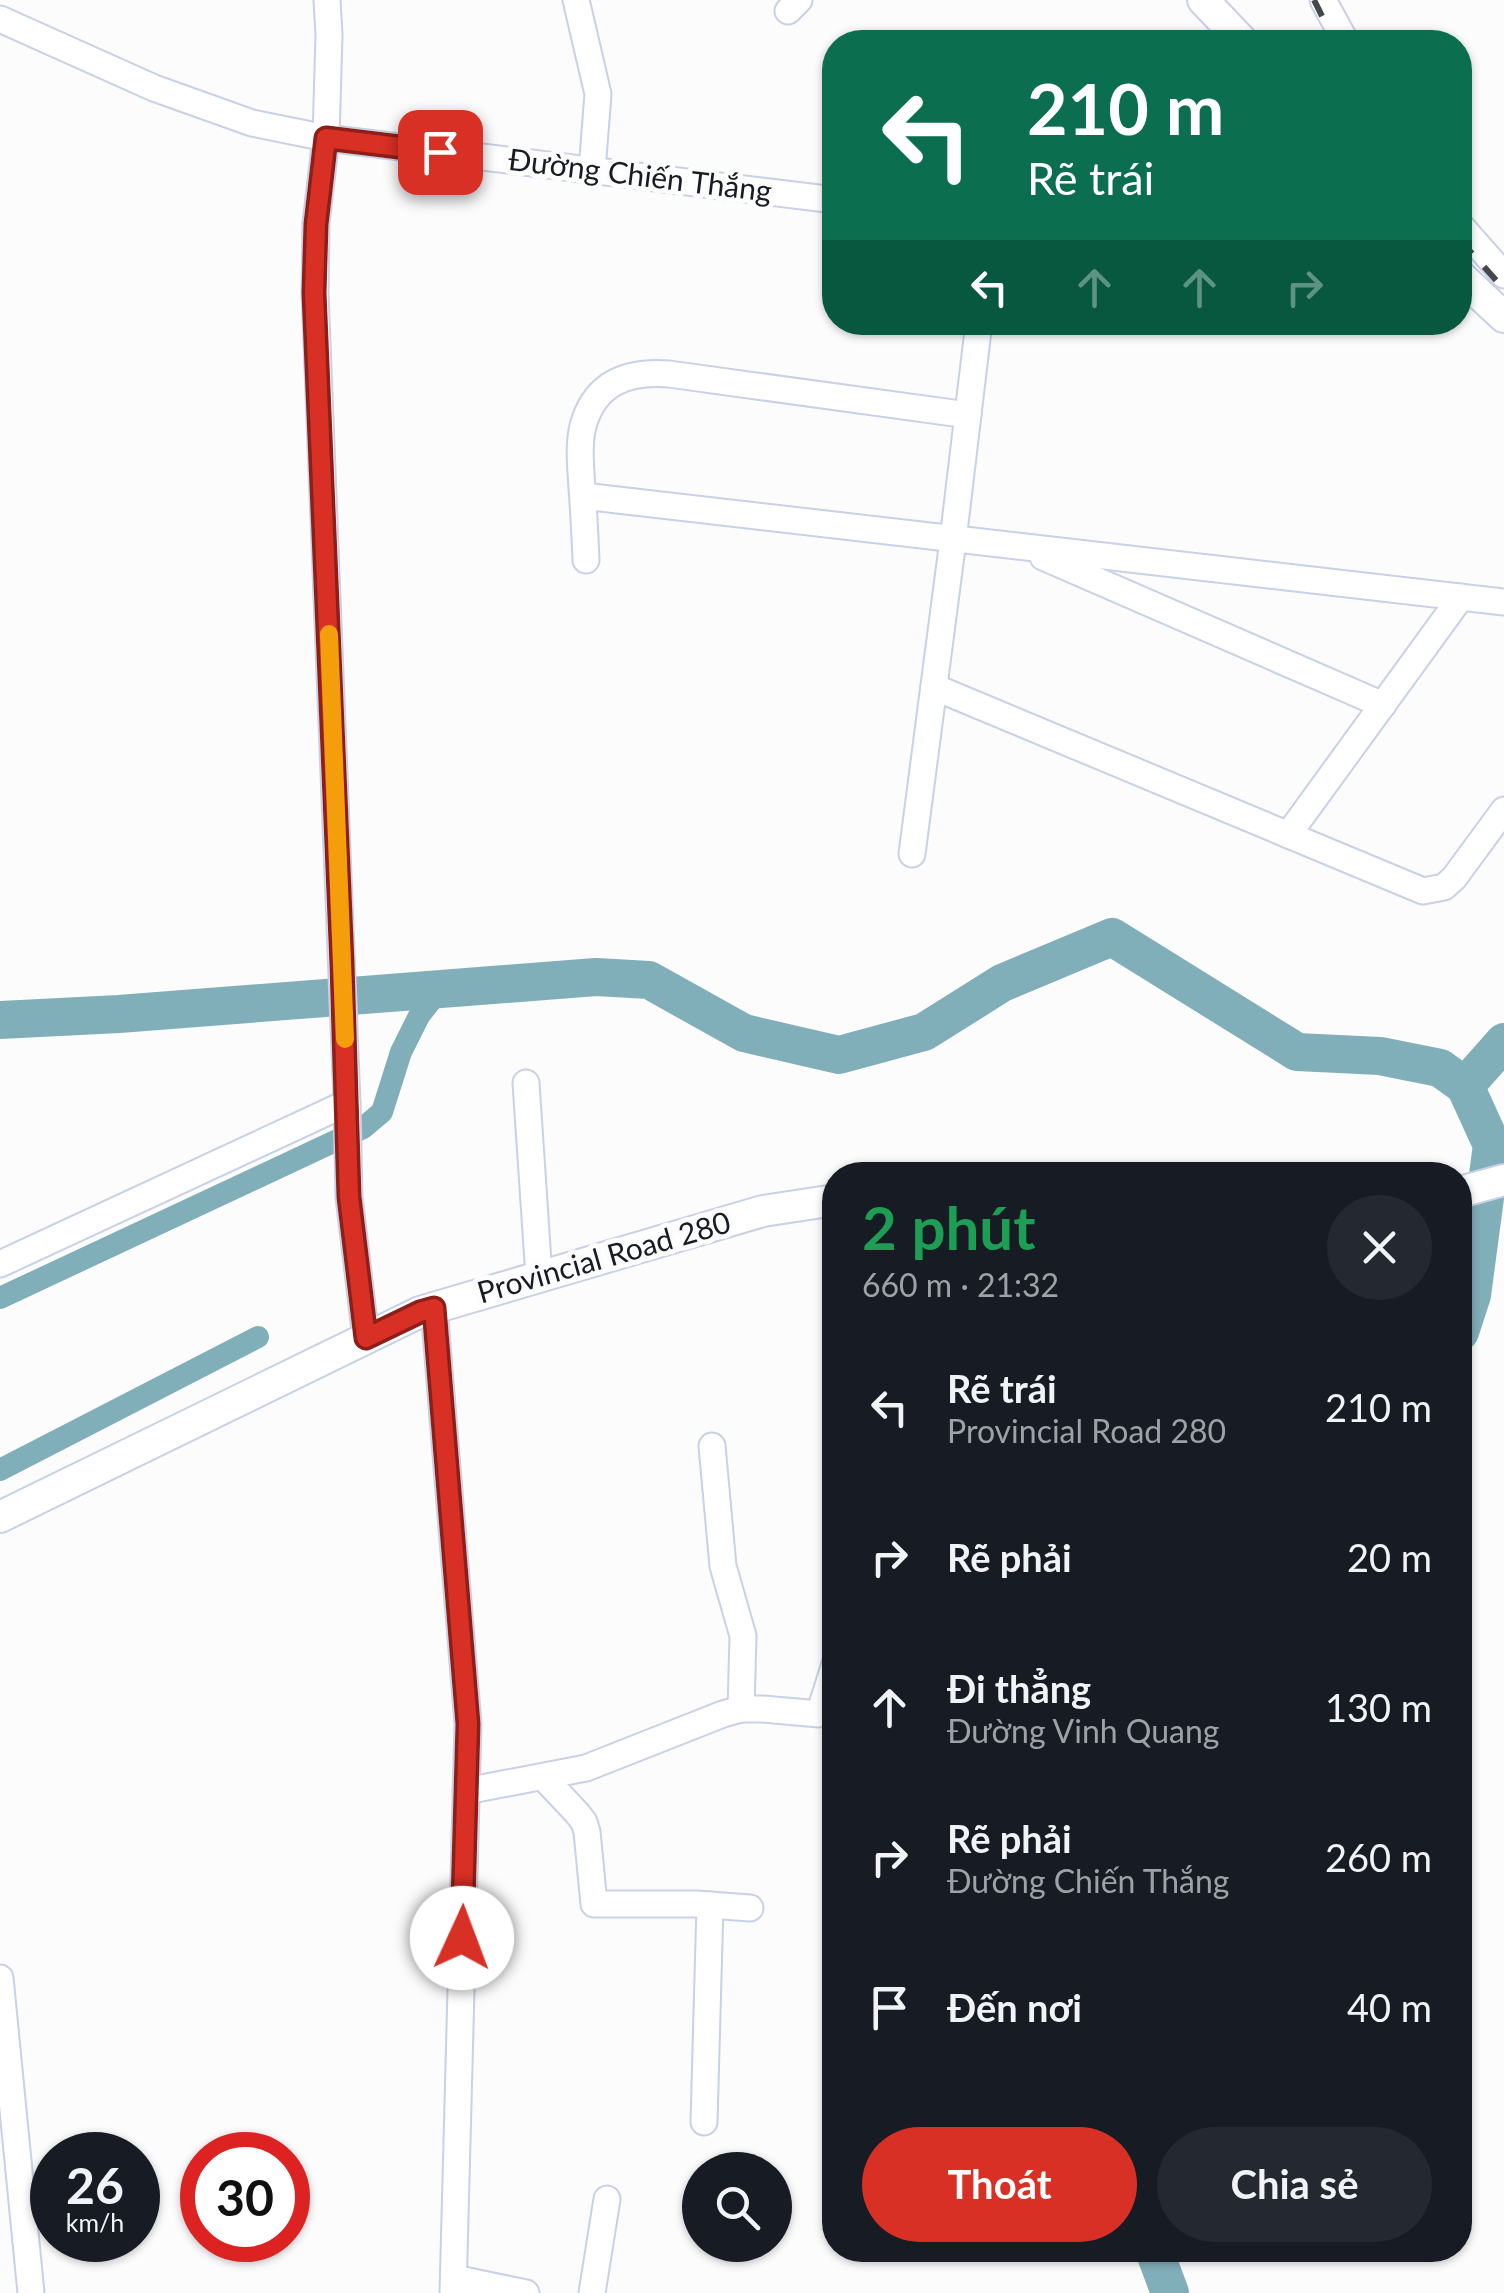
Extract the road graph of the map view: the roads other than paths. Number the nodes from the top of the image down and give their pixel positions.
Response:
1 (327, 0) edge
2 (576, 0) edge
3 (1203, 0) edge
4 (1323, 0) edge
5 (0, 19) edge
6 (1231, 30) edge
7 (1339, 30) edge
8 (326, 138) junction
9 (592, 170) junction
10 (822, 198) edge
11 (1472, 233) edge
12 (1495, 248) edge
13 (1472, 265) edge
14 (1504, 275) edge
15 (1472, 285) edge
16 (1504, 316) edge
17 (977, 335) edge
18 (968, 415) junction
19 (583, 496) junction
20 (954, 540) junction
21 (1020, 547) junction
22 (586, 560) dead end
23 (1461, 598) junction
24 (1504, 602) edge
25 (934, 687) junction
26 (1383, 705) junction
27 (1504, 810) edge
28 (1288, 835) junction
29 (912, 854) dead end
30 (526, 1083) dead end
31 (347, 1102) junction
32 (1504, 1180) edge
33 (1472, 1189) edge
34 (822, 1202) edge
35 (0, 1264) edge
36 (539, 1277) junction
37 (434, 1308) junction
38 (366, 1338) junction
39 (712, 1446) dead end
40 (0, 1517) edge
41 (822, 1705) edge
42 (742, 1709) junction
43 (544, 1778) junction
44 (466, 1791) junction
45 (710, 1905) junction
46 (750, 1908) dead end
47 (0, 1978) edge
48 (704, 2122) dead end
49 (607, 2198) dead end
50 (453, 2286) edge
51 (31, 2293) edge
52 (526, 2293) edge
53 (592, 2293) edge

1 - 8 street
2 - 9 street
3 - 6 main road
4 - 7 street
5 - 8 street, Đường Chiến Thắng
8 - 9 street, Đường Chiến Thắng
8 - 31 street
9 - 10 street, Đường Chiến Thắng
11 - 12 street
12 - 13 street
12 - 14 street
15 - 16 main road
17 - 18 street
18 - 19 street
18 - 20 street
19 - 20 street
19 - 22 street
20 - 21 street
20 - 25 street
21 - 23 street
21 - 26 street
23 - 24 street
23 - 26 street
25 - 28 street
25 - 29 street
26 - 28 street
27 - 28 street
30 - 36 street
31 - 35 street
31 - 38 street
32 - 33 main road
34 - 36 main road, Provincial Road 280
36 - 37 main road, Provincial Road 280
37 - 38 main road, Provincial Road 280
37 - 44 street
38 - 40 main road, Provincial Road 280
39 - 42 street
41 - 42 street
42 - 43 street
43 - 44 street
43 - 45 street
44 - 50 street
45 - 46 street
45 - 48 street
47 - 51 street
49 - 53 street
50 - 52 street

